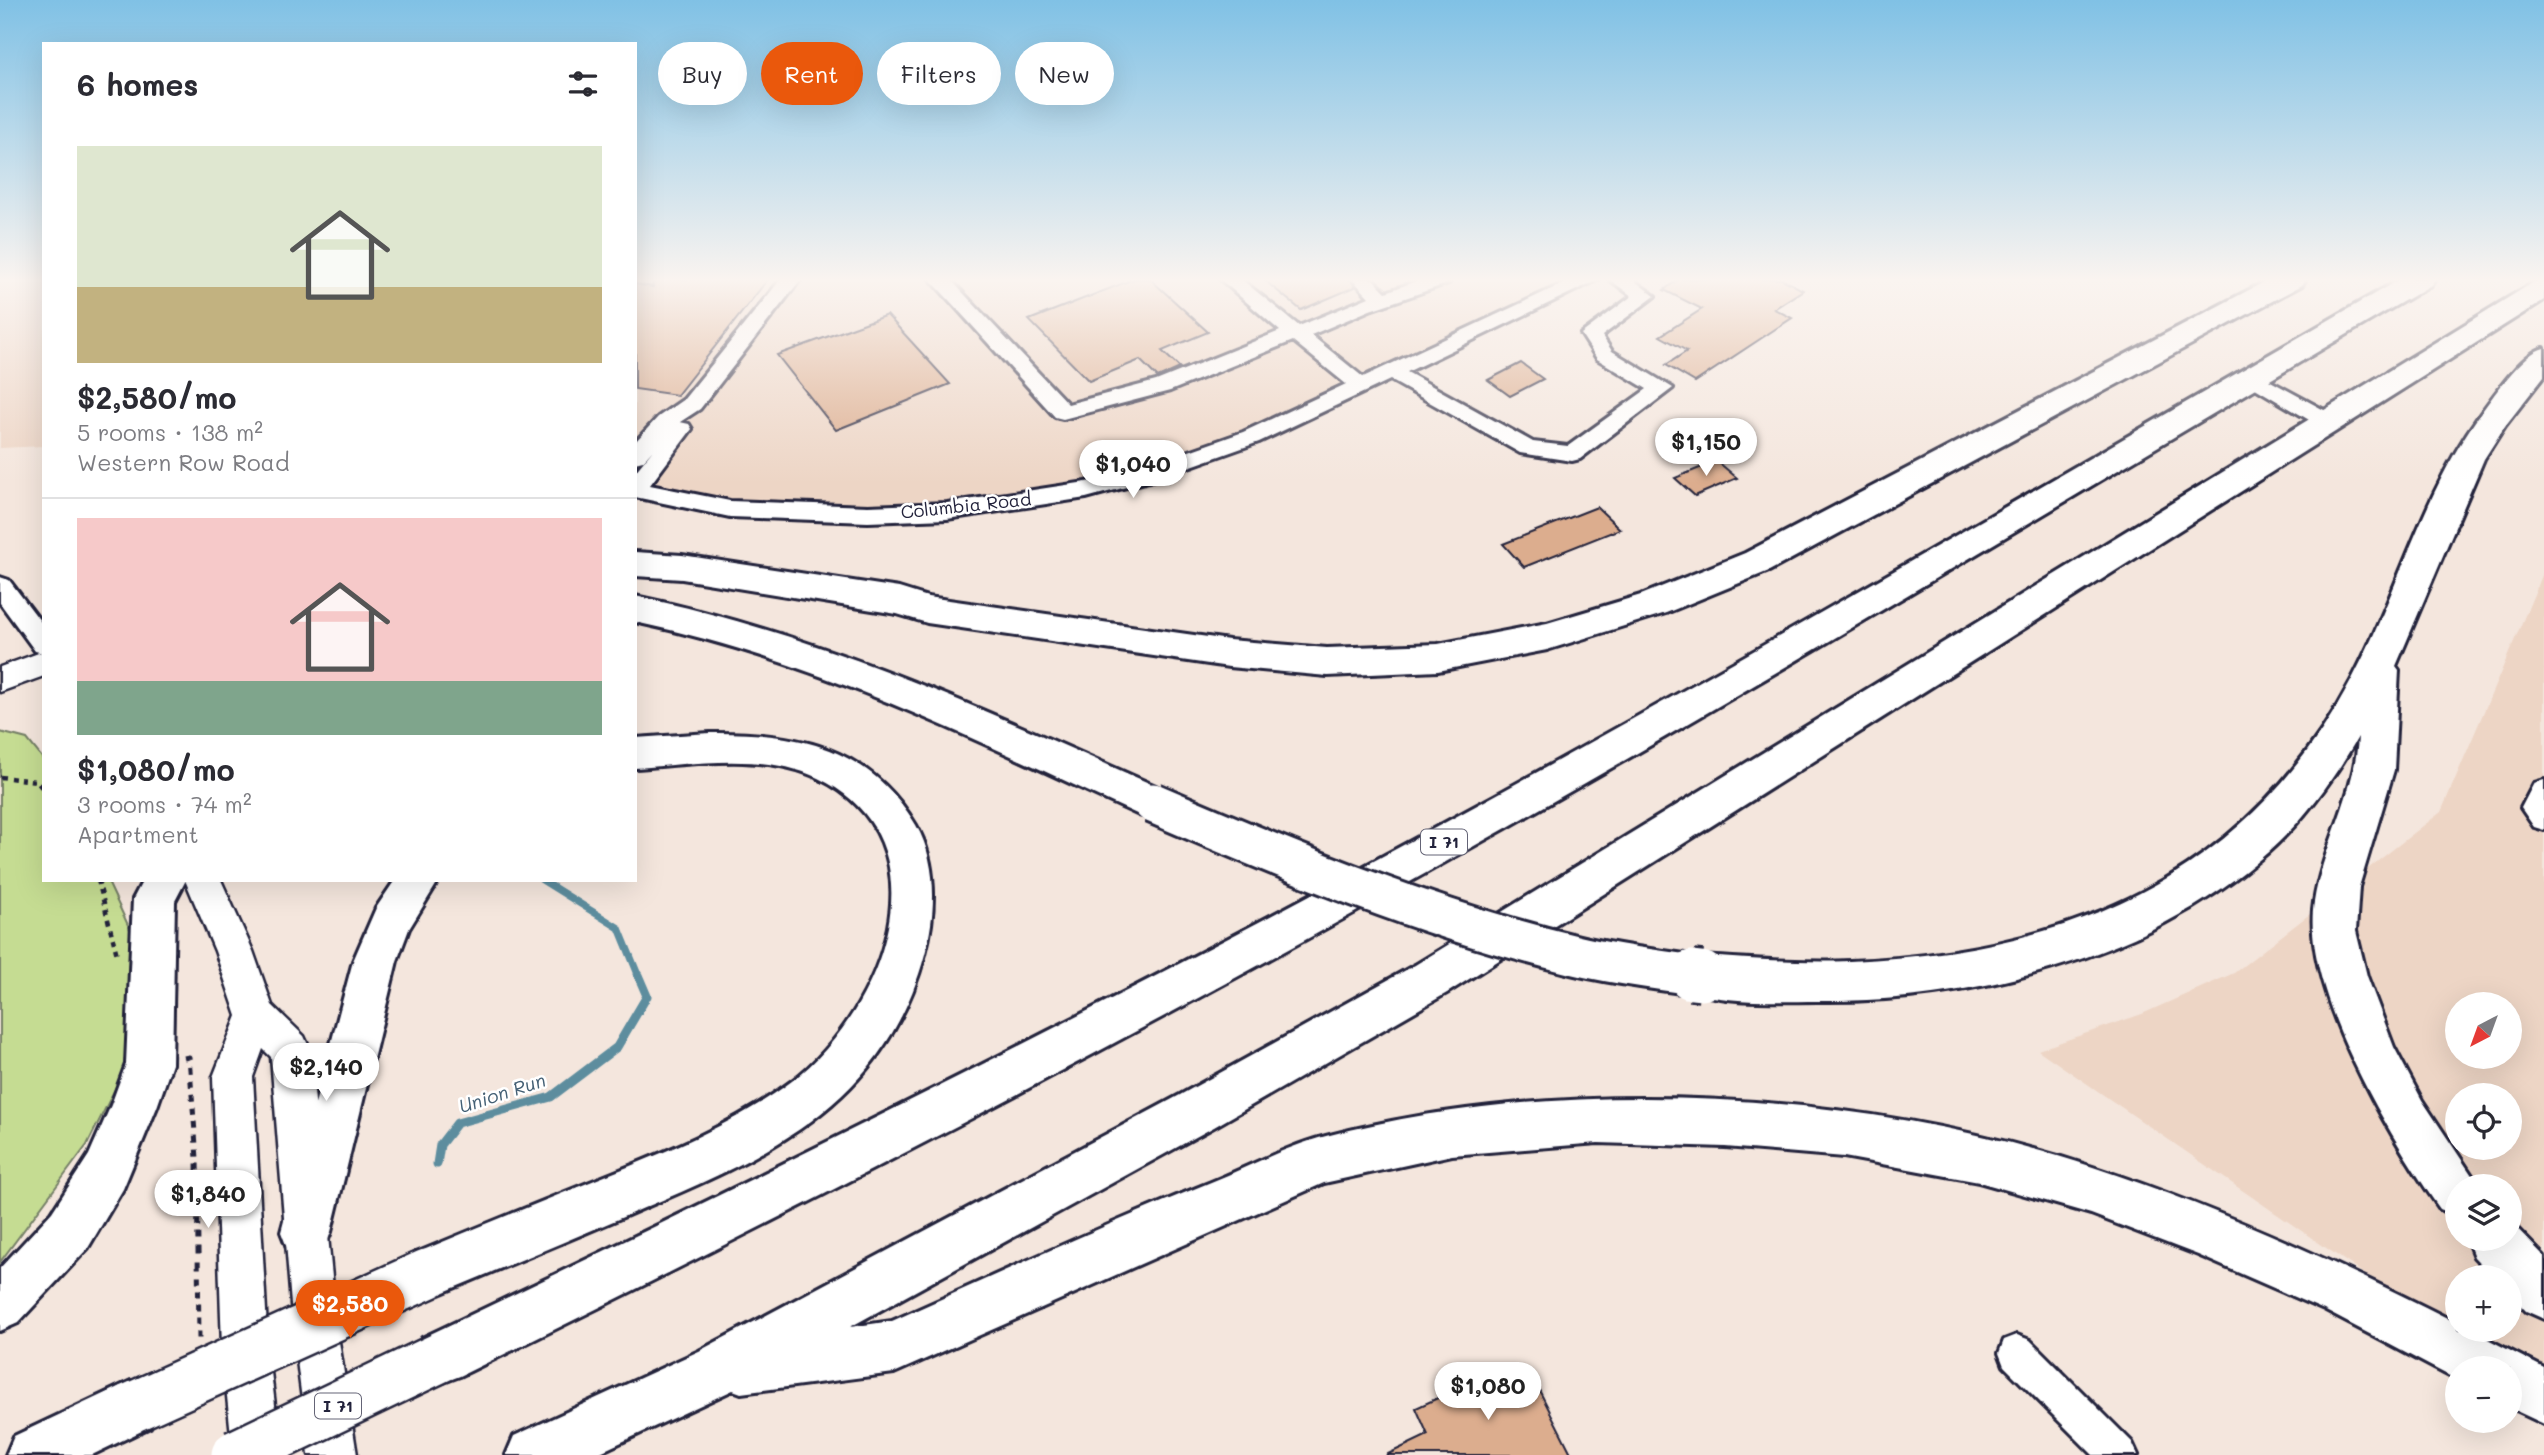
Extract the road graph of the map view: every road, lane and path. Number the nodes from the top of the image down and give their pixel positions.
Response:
1 (738, 347) edge
2 (1002, 347) edge
3 (1256, 347) edge
4 (1313, 347) edge
5 (1445, 347) edge
6 (1599, 347) edge
7 (2164, 347) edge
8 (2304, 347) edge
9 (2449, 347) edge
10 (2544, 357) edge
11 (1391, 372) junction
12 (2252, 377) junction
13 (1361, 386) junction
14 (692, 404) junction
15 (2329, 422) junction
16 (637, 454) edge
17 (637, 486) edge
18 (637, 489) edge
19 (637, 564) edge
20 (0, 586) edge
21 (637, 609) edge
22 (42, 641) edge
23 (2381, 660) junction
24 (42, 664) edge
25 (0, 680) edge
26 (637, 752) edge
27 (0, 777) edge
28 (42, 788) edge
29 (2544, 791) edge
30 (2544, 819) edge
31 (99, 882) edge
32 (164, 882) edge
33 (204, 882) edge
34 (417, 882) edge
35 (118, 958) dead end
36 (256, 1016) junction
37 (189, 1057) dead end
38 (2445, 1176) edge
39 (306, 1232) junction
40 (2504, 1251) edge
41 (2544, 1293) edge
42 (0, 1305) edge
43 (206, 1350) dead end
44 (2017, 1353) dead end
45 (2467, 1356) edge
46 (718, 1370) junction
47 (2522, 1385) edge
48 (2544, 1397) edge
49 (33, 1455) edge
50 (236, 1455) edge
51 (257, 1455) edge
52 (332, 1455) edge
53 (533, 1455) edge
54 (2119, 1455) edge

1 - 14 street
2 - 3 street
4 - 13 street
5 - 11 street, Columbia Road
6 - 11 street
7 - 19 highway
8 - 12 highway, I 71
9 - 15 highway
10 - 23 highway
11 - 13 street, Columbia Road
12 - 15 street
12 - 50 highway, I 71, bridge
13 - 18 street, Columbia Road
14 - 16 street
14 - 17 street
15 - 46 highway
20 - 22 street
21 - 23 highway, bridge
23 - 38 highway
24 - 25 main road
26 - 49 highway, bridge
27 - 28 path
29 - 30 street
31 - 35 path
32 - 42 highway
33 - 36 main road
34 - 39 highway
36 - 39 main road
36 - 51 main road
37 - 43 path
39 - 52 main road
40 - 41 highway
44 - 54 street
45 - 46 highway
46 - 53 highway
47 - 48 highway

